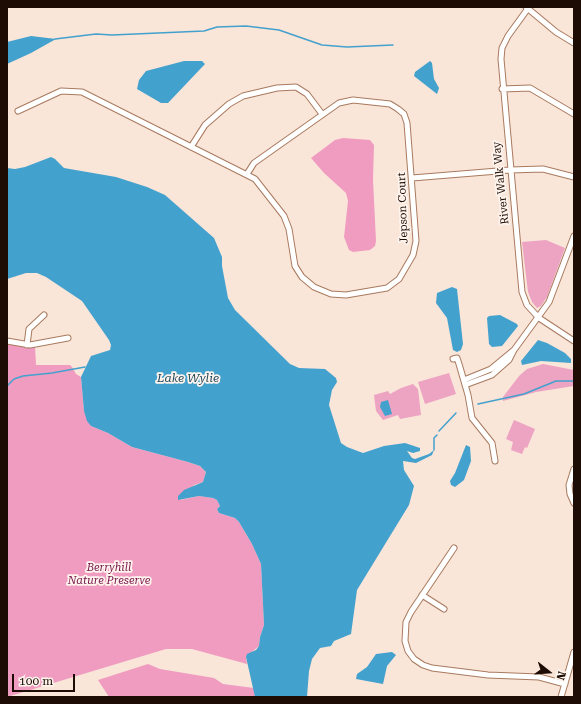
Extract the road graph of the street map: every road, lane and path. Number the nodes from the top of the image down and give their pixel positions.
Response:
1 (528, 8) edge
2 (574, 43) edge
3 (502, 89) junction
4 (18, 111) dead end
5 (322, 114) junction
6 (574, 114) edge
7 (191, 147) junction
8 (510, 170) junction
9 (246, 174) junction
10 (574, 177) edge
11 (412, 178) junction
12 (574, 236) edge
13 (44, 315) dead end
14 (539, 318) junction
15 (68, 338) dead end
16 (7, 341) edge
17 (574, 341) edge
18 (27, 345) junction
19 (453, 359) dead end
20 (465, 382) junction
21 (495, 460) dead end
22 (574, 468) edge
23 (574, 503) edge
24 (454, 548) dead end
25 (422, 595) junction
26 (444, 609) dead end
27 (574, 652) edge
28 (565, 684) junction
29 (561, 697) edge

1 - 2 street
1 - 3 street, River Walk Way
3 - 6 street
3 - 8 street, River Walk Way
4 - 7 street, Jepson Court
5 - 7 street
5 - 9 street, Jepson Court
5 - 11 street, Jepson Court
7 - 9 street, Jepson Court
8 - 10 street
8 - 11 street
8 - 14 street, River Walk Way
9 - 11 street, Jepson Court
12 - 14 street
13 - 18 street
14 - 17 street, River Walk Way
14 - 20 street
15 - 18 street
16 - 18 street
19 - 20 street
20 - 21 street
22 - 23 street
24 - 25 street
25 - 26 street
25 - 28 street
27 - 28 street
28 - 29 street

